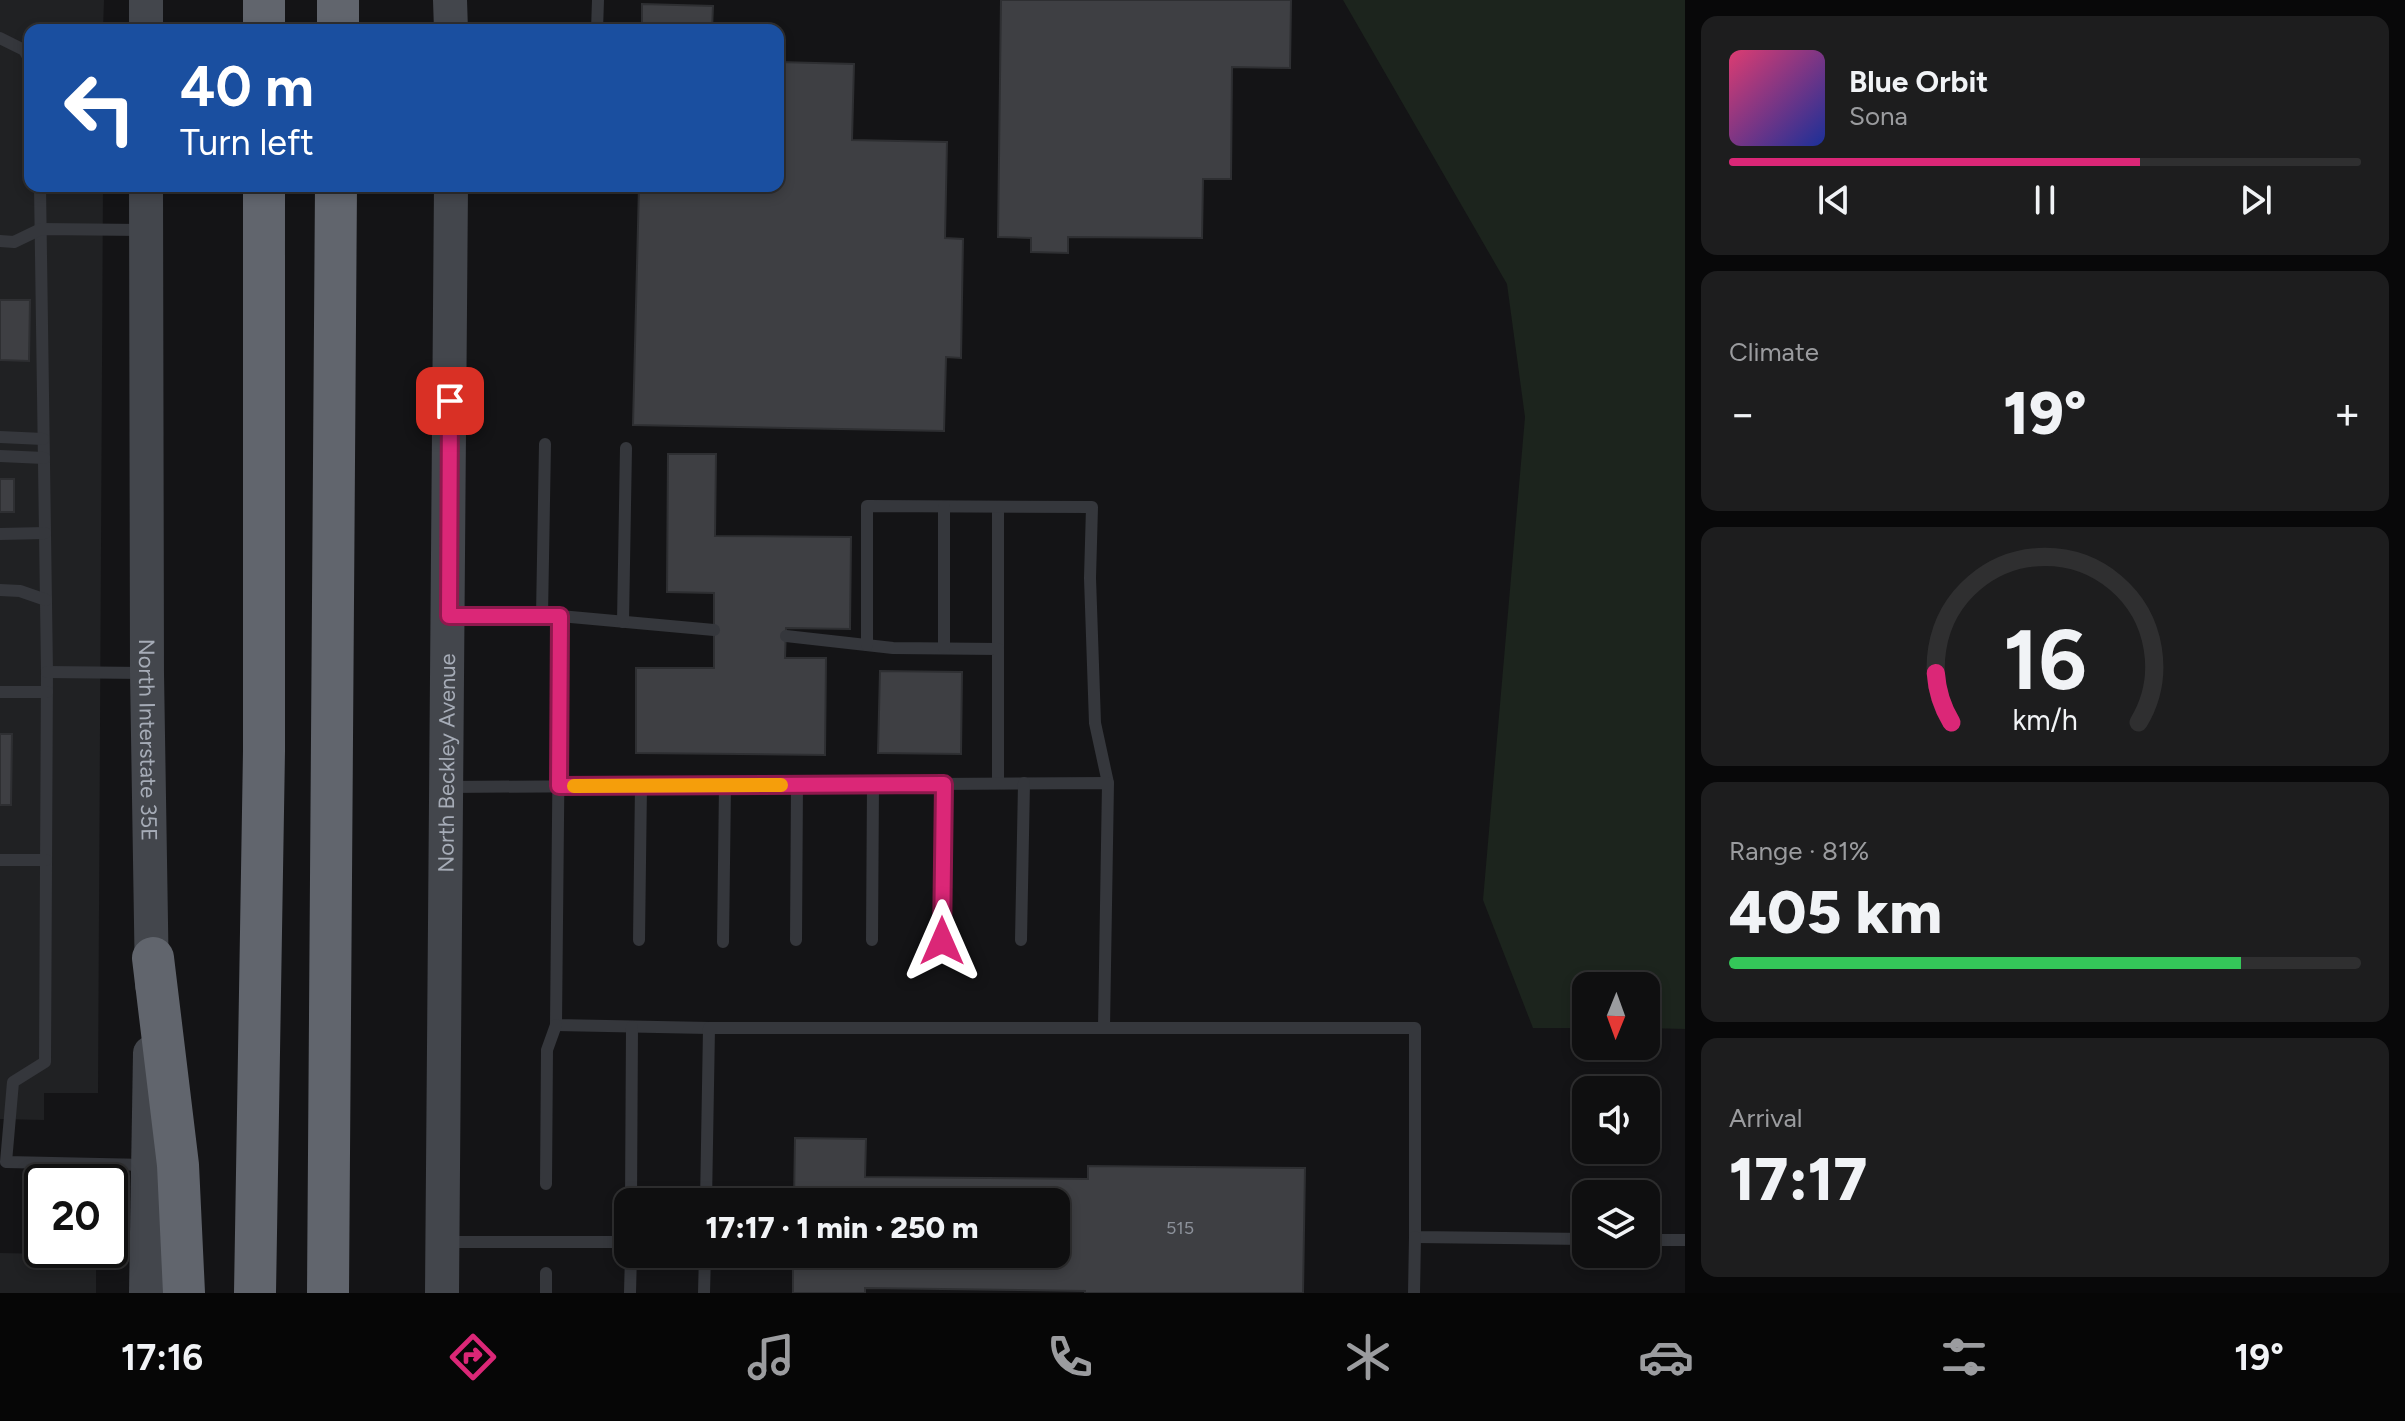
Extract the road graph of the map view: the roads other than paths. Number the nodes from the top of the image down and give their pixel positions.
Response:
1 (146, 0) edge
2 (264, 0) edge
3 (338, 0) edge
4 (450, 0) edge
5 (598, 0) edge
6 (146, 24) edge
7 (264, 24) edge
8 (338, 24) edge
9 (451, 24) edge
10 (597, 24) edge
11 (0, 38) edge
12 (24, 50) edge
13 (40, 192) edge
14 (146, 192) edge
15 (264, 192) edge
16 (336, 192) edge
17 (451, 192) edge
18 (41, 229) junction
19 (146, 230) junction
20 (0, 241) edge
21 (0, 437) edge
22 (43, 439) junction
23 (545, 444) dead end
24 (626, 448) dead end
25 (0, 456) edge
26 (44, 458) junction
27 (944, 507) junction
28 (998, 507) junction
29 (45, 533) junction
30 (0, 534) edge
31 (0, 590) edge
32 (46, 600) junction
33 (449, 616) junction
34 (542, 616) junction
35 (560, 616) junction
36 (623, 622) junction
37 (714, 630) dead end
38 (786, 636) dead end
39 (867, 645) junction
40 (944, 648) junction
41 (998, 649) junction
42 (47, 672) junction
43 (147, 673) junction
44 (0, 692) edge
45 (47, 692) junction
46 (998, 783) junction
47 (1024, 783) junction
48 (1108, 783) junction
49 (797, 784) junction
50 (873, 784) junction
51 (944, 784) junction
52 (641, 785) junction
53 (725, 785) junction
54 (559, 786) junction
55 (447, 787) junction
56 (0, 860) edge
57 (46, 860) junction
58 (639, 940) dead end
59 (796, 940) dead end
60 (872, 940) dead end
61 (1021, 940) dead end
62 (942, 941) dead end
63 (723, 942) dead end
64 (153, 958) joint
65 (556, 1025) junction
66 (632, 1027) junction
67 (709, 1028) junction
68 (1104, 1028) junction
69 (6, 1079) edge
70 (3, 1162) edge
71 (162, 1165) junction
72 (546, 1184) dead end
73 (631, 1188) edge
74 (706, 1188) edge
75 (1415, 1237) junction
76 (1572, 1239) edge
77 (1660, 1240) edge
78 (1685, 1240) edge
79 (443, 1242) junction
80 (614, 1242) edge
81 (631, 1268) edge
82 (705, 1268) edge
83 (546, 1273) dead end
84 (146, 1293) edge
85 (184, 1293) edge
86 (255, 1293) edge
87 (328, 1293) edge
88 (442, 1293) edge
89 (546, 1293) edge
90 (630, 1293) edge
91 (704, 1293) edge
92 (1414, 1293) edge

1 - 6 main road
2 - 7 highway
3 - 8 highway
4 - 9 main road
5 - 10 lane
11 - 12 lane
13 - 18 lane
14 - 19 main road, North Interstate 35E
15 - 86 highway
16 - 87 highway
17 - 33 main road, North Beckley Avenue
18 - 19 lane
18 - 20 lane
18 - 22 lane
19 - 43 main road, North Interstate 35E
21 - 22 lane
22 - 26 lane
23 - 34 lane
24 - 36 lane
25 - 26 lane
26 - 29 lane
27 - 28 lane
27 - 39 lane
27 - 40 lane
28 - 41 lane
28 - 48 lane
29 - 30 lane
29 - 32 lane
31 - 32 lane
32 - 42 lane
33 - 34 lane
33 - 55 main road, North Beckley Avenue
34 - 35 lane
35 - 36 lane
35 - 54 lane
36 - 37 lane
38 - 39 lane
39 - 40 lane
40 - 41 lane
41 - 46 lane
42 - 43 lane
42 - 45 lane
43 - 64 main road, North Interstate 35E
44 - 45 lane
45 - 57 lane
46 - 47 lane
46 - 51 lane
47 - 48 lane
47 - 61 lane
48 - 68 lane
49 - 50 lane
49 - 53 lane
49 - 59 lane
50 - 51 lane
50 - 60 lane
51 - 62 lane
52 - 53 lane
52 - 54 lane
52 - 58 lane
53 - 63 lane
54 - 55 lane
54 - 65 lane
55 - 79 main road, North Beckley Avenue
56 - 57 lane
57 - 69 lane
64 - 71 highway
65 - 66 lane
65 - 72 lane
66 - 67 lane
66 - 73 lane
67 - 68 lane
67 - 74 lane
68 - 75 lane
69 - 70 lane
70 - 71 lane
71 - 84 main road
71 - 85 highway
75 - 76 lane
75 - 92 lane
77 - 78 lane
79 - 80 lane
79 - 88 main road, North Beckley Avenue
81 - 90 lane
82 - 91 lane
83 - 89 lane

